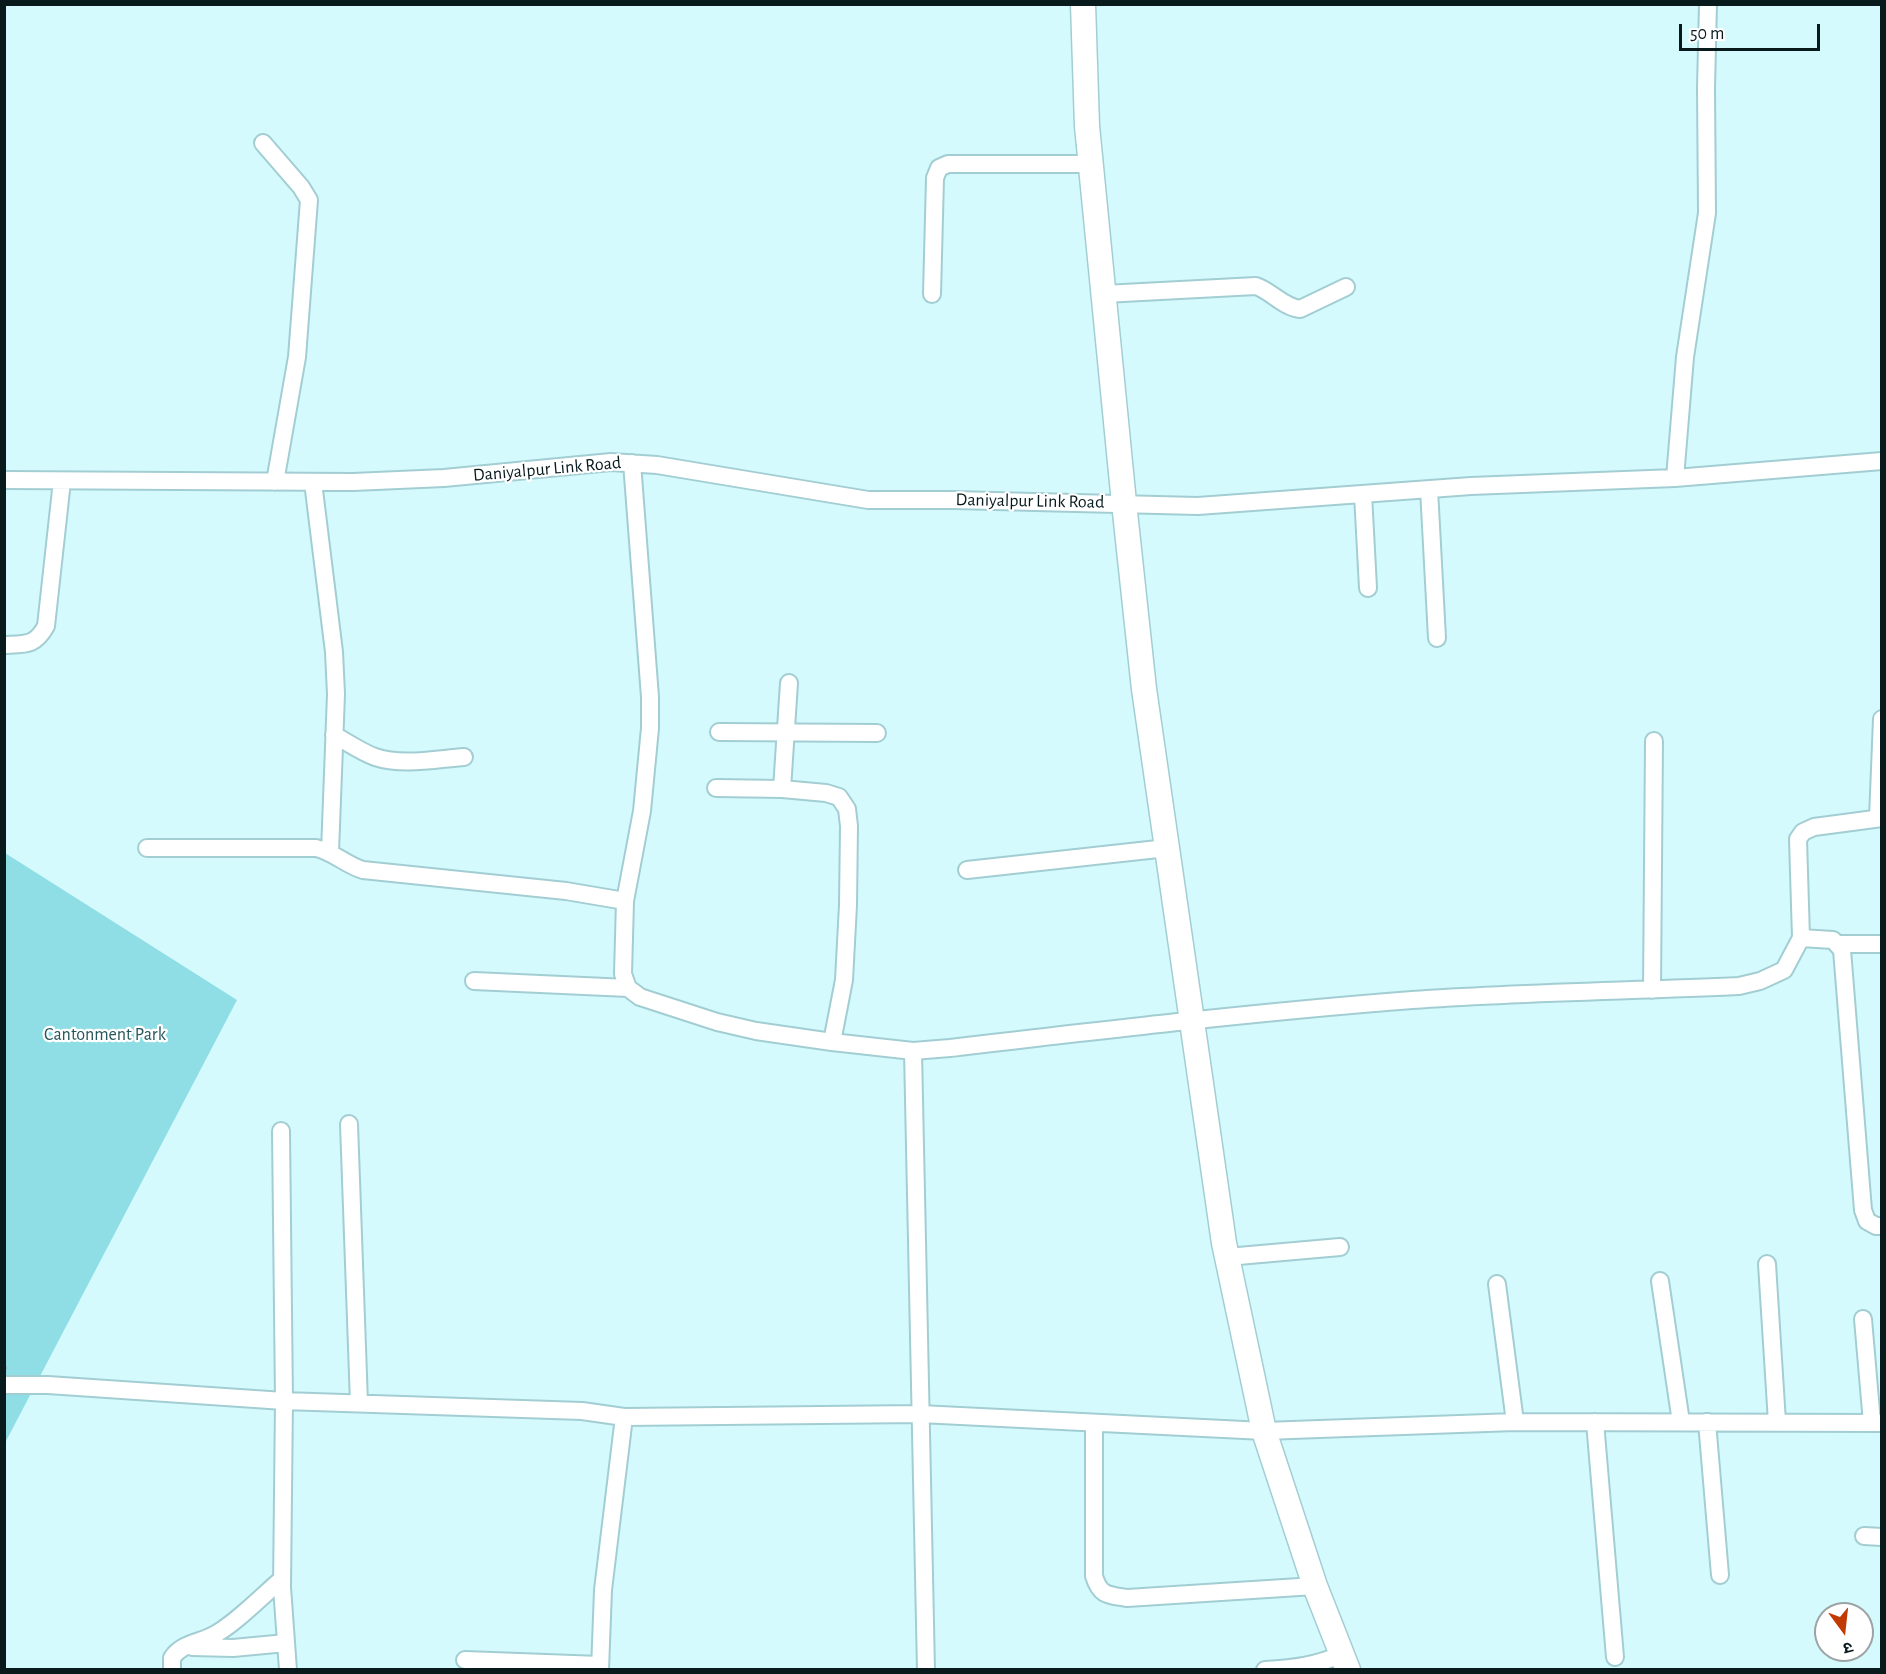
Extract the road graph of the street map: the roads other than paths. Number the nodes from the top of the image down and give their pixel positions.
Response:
1 (1083, 4) edge
2 (1708, 4) edge
3 (263, 143) dead end
4 (1091, 164) junction
5 (1346, 287) dead end
6 (932, 294) dead end
7 (1104, 294) junction
8 (1881, 461) edge
9 (632, 463) junction
10 (1675, 478) junction
11 (4, 480) edge
12 (62, 481) junction
13 (275, 482) junction
14 (313, 482) junction
15 (1429, 489) junction
16 (1363, 494) junction
17 (1124, 503) junction
18 (1368, 588) dead end
19 (1437, 638) dead end
20 (4, 645) edge
21 (789, 683) dead end
22 (1881, 719) edge
23 (786, 731) junction
24 (718, 732) dead end
25 (877, 733) dead end
26 (334, 735) junction
27 (1654, 741) dead end
28 (464, 757) dead end
29 (716, 788) dead end
30 (782, 789) junction
31 (1880, 818) edge
32 (147, 848) dead end
33 (1167, 848) junction
34 (330, 852) junction
35 (967, 870) dead end
36 (625, 901) junction
37 (1801, 938) junction
38 (1839, 944) junction
39 (1881, 944) edge
40 (474, 981) dead end
41 (628, 988) junction
42 (1652, 990) junction
43 (1191, 1020) junction
44 (832, 1042) junction
45 (913, 1050) junction
46 (349, 1124) dead end
47 (281, 1131) dead end
48 (1881, 1226) edge
49 (1340, 1247) dead end
50 (1227, 1257) junction
51 (1767, 1264) dead end
52 (1660, 1281) dead end
53 (1497, 1284) dead end
54 (1863, 1319) dead end
55 (6, 1385) dead end
56 (284, 1401) junction
57 (359, 1403) junction
58 (920, 1414) junction
59 (624, 1417) junction
60 (1515, 1422) junction
61 (1595, 1422) junction
62 (1681, 1422) junction
63 (1707, 1422) junction
64 (1777, 1422) junction
65 (1094, 1423) junction
66 (1877, 1423) edge
67 (1264, 1431) junction
68 (1864, 1536) dead end
69 (1881, 1537) edge
70 (1720, 1575) dead end
71 (282, 1579) junction
72 (1315, 1586) junction
73 (286, 1643) junction
74 (182, 1647) junction
75 (1615, 1657) dead end
76 (465, 1660) dead end
77 (1345, 1662) edge
78 (600, 1667) edge
79 (172, 1670) edge
80 (288, 1670) edge
81 (926, 1670) edge
82 (1265, 1670) edge

1 - 4 street
2 - 10 street
3 - 13 street
4 - 6 street
4 - 7 street
5 - 7 street
7 - 17 street
8 - 10 street, Daniyalpur Link Road
9 - 14 street, Daniyalpur Link Road
9 - 17 street, Daniyalpur Link Road
9 - 36 street
10 - 15 street, Daniyalpur Link Road
11 - 12 street, Daniyalpur Link Road
12 - 13 street, Daniyalpur Link Road
12 - 20 street
13 - 14 street, Daniyalpur Link Road
14 - 26 street
15 - 16 street, Daniyalpur Link Road
15 - 19 street
16 - 17 street, Daniyalpur Link Road
16 - 18 street
17 - 33 street
21 - 23 street
22 - 31 street
23 - 24 street
23 - 25 street
23 - 30 street
26 - 28 street
26 - 34 street
27 - 42 street
29 - 30 street
30 - 44 street
31 - 37 street
32 - 34 street
33 - 35 street
33 - 43 street
34 - 36 street
36 - 41 street
37 - 38 street
37 - 42 street
38 - 39 street
38 - 48 street
40 - 41 street
41 - 44 street
42 - 43 street
43 - 45 street
43 - 50 street
44 - 45 street
45 - 58 street
46 - 57 street
47 - 56 street
49 - 50 street
50 - 67 street
51 - 64 street
52 - 62 street
53 - 60 street
54 - 66 street
55 - 56 street
56 - 57 street
56 - 71 street
57 - 59 street
58 - 59 street
58 - 65 street
58 - 81 street
59 - 78 street
60 - 61 street
60 - 67 street
61 - 62 street
61 - 75 street
62 - 63 street
63 - 64 street
63 - 70 street
64 - 66 street
65 - 67 street
65 - 72 street
67 - 72 street
68 - 69 street
71 - 73 street
71 - 74 street
72 - 77 street
73 - 74 street
73 - 80 street
74 - 79 street
76 - 78 street
77 - 82 street

